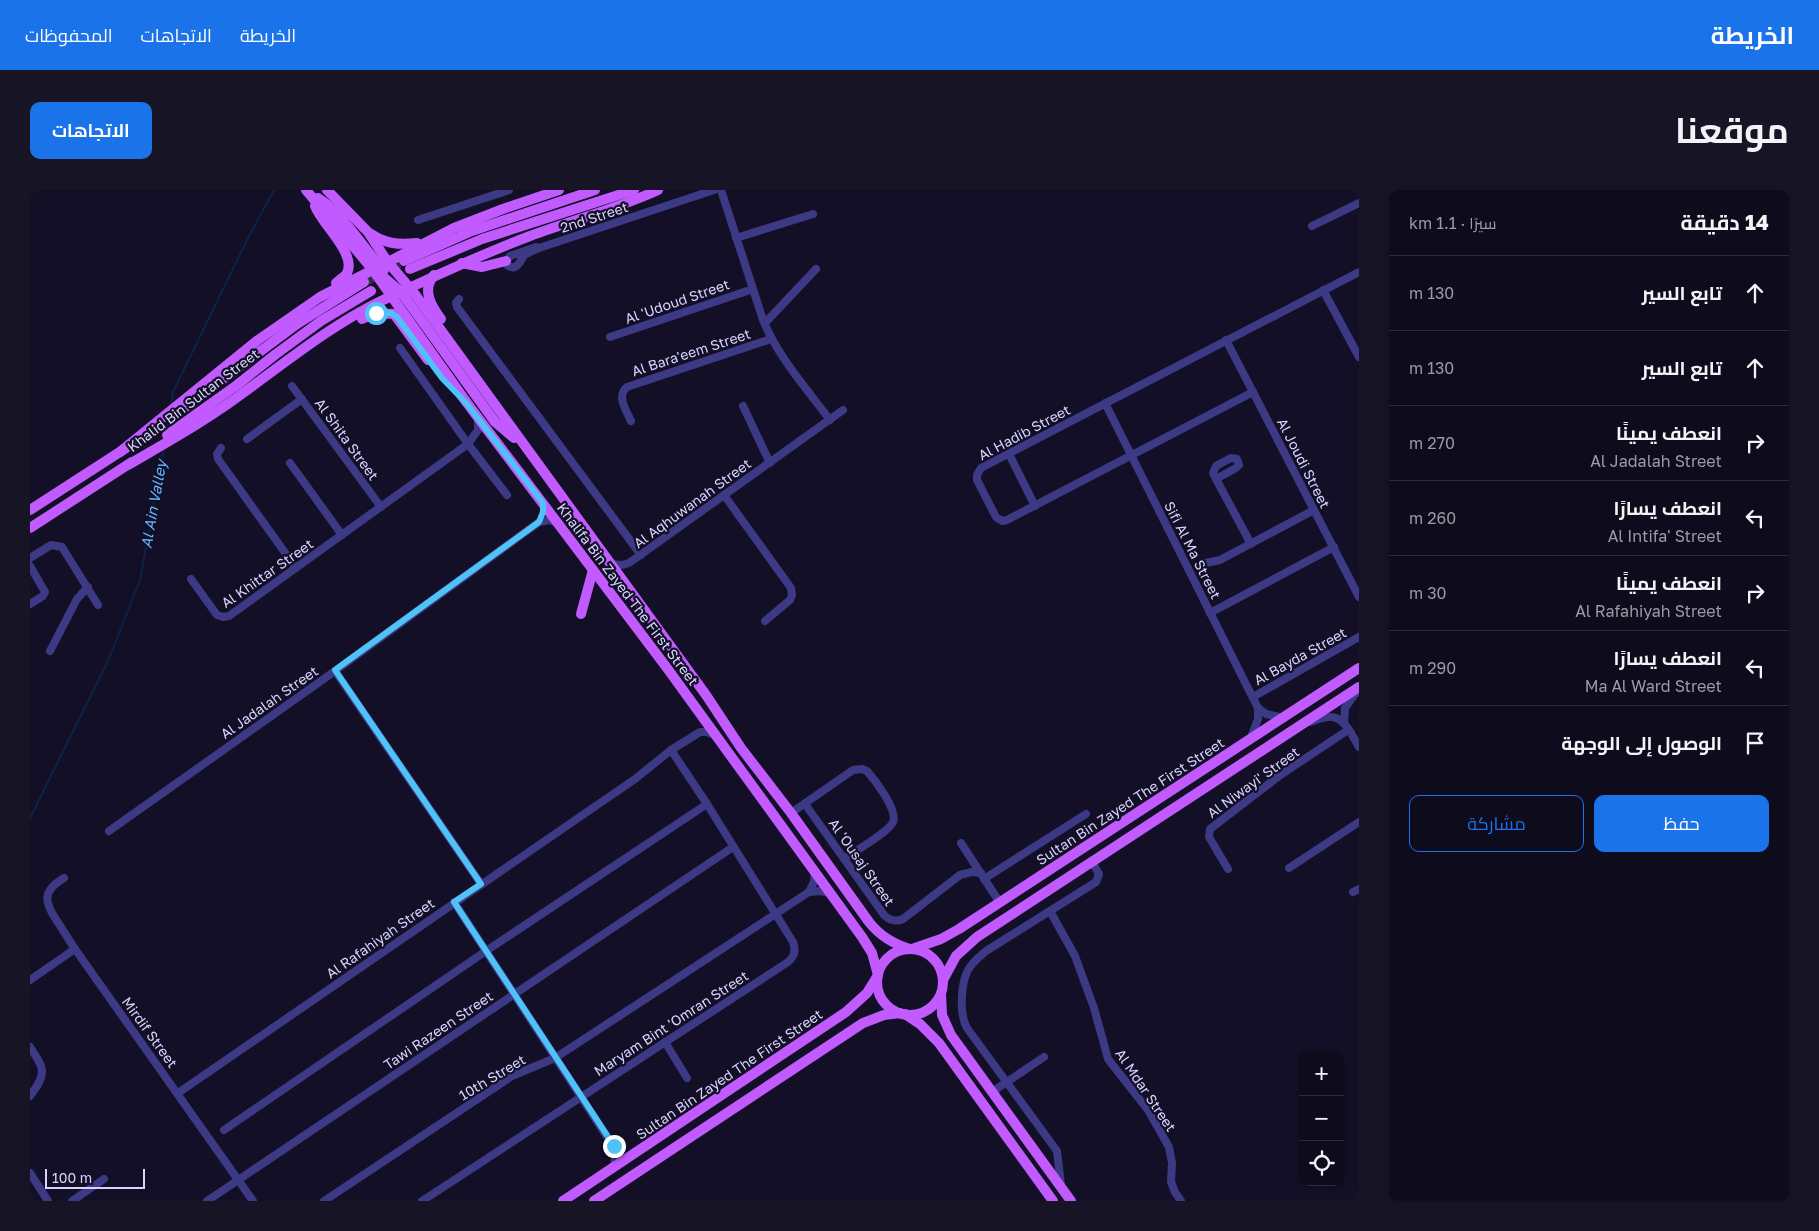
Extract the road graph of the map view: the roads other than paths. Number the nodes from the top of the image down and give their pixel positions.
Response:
1 (327, 190) edge
2 (559, 190) edge
3 (595, 190) edge
4 (634, 190) edge
5 (658, 190) edge
6 (714, 190) edge
7 (721, 190) edge
8 (506, 191) edge
9 (309, 194) edge
10 (1359, 203) edge
11 (813, 214) dead end
12 (418, 220) dead end
13 (1312, 226) dead end
14 (368, 232) junction
15 (736, 238) junction
16 (428, 241) junction
17 (539, 248) junction
18 (506, 260) junction
19 (462, 263) junction
20 (380, 266) junction
21 (816, 269) dead end
22 (1359, 272) edge
23 (434, 275) junction
24 (753, 289) junction
25 (1324, 290) junction
26 (401, 292) junction
27 (459, 300) dead end
28 (280, 324) junction
29 (764, 324) junction
30 (610, 337) dead end
31 (772, 339) junction
32 (1226, 340) junction
33 (1356, 343) edge
34 (400, 348) dead end
35 (1359, 357) edge
36 (291, 358) junction
37 (227, 372) junction
38 (292, 386) dead end
39 (240, 390) junction
40 (1253, 392) junction
41 (302, 400) junction
42 (1105, 403) junction
43 (467, 404) junction
44 (742, 406) dead end
45 (843, 410) dead end
46 (478, 416) junction
47 (503, 417) junction
48 (830, 420) junction
49 (631, 421) dead end
50 (247, 439) dead end
51 (496, 440) junction
52 (470, 442) junction
53 (525, 447) junction
54 (222, 448) dead end
55 (1009, 454) junction
56 (1131, 456) junction
57 (290, 463) dead end
58 (770, 463) junction
59 (1216, 479) dead end
60 (507, 495) dead end
61 (724, 495) junction
62 (543, 503) junction
63 (1035, 506) junction
64 (381, 507) junction
65 (30, 510) edge
66 (1314, 510) junction
67 (539, 522) junction
68 (559, 523) junction
69 (30, 528) edge
70 (342, 535) junction
71 (1251, 544) junction
72 (1334, 548) junction
73 (641, 555) junction
74 (30, 558) edge
75 (629, 563) junction
76 (610, 564) junction
77 (1201, 564) dead end
78 (30, 566) edge
79 (296, 568) junction
80 (593, 570) junction
81 (190, 579) dead end
82 (623, 583) junction
83 (88, 587) junction
84 (1359, 597) edge
85 (30, 604) edge
86 (98, 605) dead end
87 (1210, 612) junction
88 (581, 614) dead end
89 (765, 621) dead end
90 (1359, 637) edge
91 (50, 651) dead end
92 (1359, 668) edge
93 (335, 670) junction
94 (1359, 688) edge
95 (1253, 697) junction
96 (1258, 708) junction
97 (701, 715) junction
98 (1284, 718) junction
99 (1305, 722) junction
100 (1346, 726) junction
101 (695, 734) junction
102 (716, 736) junction
103 (1250, 740) junction
104 (1359, 747) edge
105 (671, 750) junction
106 (707, 804) junction
107 (805, 804) junction
108 (791, 813) junction
109 (1086, 814) dead end
110 (1359, 822) edge
111 (109, 831) dead end
112 (961, 843) dead end
113 (734, 847) junction
114 (844, 859) junction
115 (1092, 862) junction
116 (1288, 868) dead end
117 (1228, 869) dead end
118 (815, 871) junction
119 (983, 876) junction
120 (64, 878) dead end
121 (481, 884) junction
122 (809, 892) junction
123 (830, 893) junction
124 (454, 902) junction
125 (1000, 903) junction
126 (1050, 911) junction
127 (776, 914) junction
128 (75, 949) junction
129 (911, 949) junction
130 (486, 951) junction
131 (878, 976) junction
132 (30, 980) edge
133 (943, 980) junction
134 (514, 993) junction
135 (941, 994) junction
136 (902, 1014) junction
137 (665, 1042) junction
138 (30, 1047) edge
139 (1044, 1057) dead end
140 (555, 1058) junction
141 (687, 1078) dead end
142 (1007, 1082) junction
143 (992, 1092) junction
144 (178, 1093) junction
145 (30, 1096) edge
146 (582, 1096) junction
147 (224, 1130) dead end
148 (614, 1146) junction
149 (634, 1154) junction
150 (1058, 1160) junction
151 (1044, 1162) junction
152 (614, 1167) junction
153 (30, 1174) edge
154 (104, 1179) dead end
155 (239, 1180) junction
156 (1061, 1187) junction
157 (48, 1201) edge
158 (72, 1201) edge
159 (207, 1201) edge
160 (253, 1201) edge
161 (324, 1201) edge
162 (422, 1201) edge
163 (563, 1201) edge
164 (594, 1201) edge
165 (1053, 1201) edge
166 (1071, 1201) edge
167 (1181, 1201) edge

1 - 14 main road, Khalifa Bin Zayed The First Street
2 - 16 main road
3 - 4 main road
5 - 19 main road
6 - 17 street, 2nd Street
7 - 15 street
8 - 12 street
9 - 20 main road
9 - 28 main road
10 - 13 street
11 - 15 street
14 - 16 main road
14 - 20 main road, Khalifa Bin Zayed The First Street
15 - 24 street
16 - 20 main road
17 - 18 street, 2nd Street
17 - 18 street, 2nd Street
18 - 19 main road
19 - 23 main road
20 - 26 main road, Khalifa Bin Zayed The First Street
20 - 26 main road, Khalifa Bin Zayed The First Street
20 - 28 main road
21 - 29 street
22 - 25 street, Al Hadib Street
23 - 26 main road
23 - 47 main road
24 - 29 street
24 - 30 street, Al 'Udoud Street
25 - 32 street, Al Hadib Street
25 - 33 street
26 - 36 main road
26 - 43 main road, Khalifa Bin Zayed The First Street
26 - 47 main road, Khalifa Bin Zayed The First Street
26 - 53 main road
27 - 73 street
28 - 37 main road
29 - 31 street
31 - 48 street
31 - 49 street, Al Bara'eem Street
32 - 40 street, Al Joudi Street
32 - 42 street, Al Hadib Street
33 - 35 street
34 - 52 street
36 - 39 main road
36 - 43 main road
37 - 39 main road, Khalid Bin Sultan Street
37 - 65 main road, Khalid Bin Sultan Street
38 - 41 street, Al Shita Street
39 - 69 main road, Khalid Bin Sultan Street
40 - 56 street, Al Hadib Street
40 - 66 street, Al Joudi Street
41 - 50 street
41 - 64 street, Al Shita Street
42 - 55 street, Al Hadib Street
42 - 56 street, Sifi Al Ma Street
43 - 46 main road, Khalifa Bin Zayed The First Street
44 - 58 street, Al Aqhuwanah Street
45 - 48 street, Al Aqhuwanah Street
46 - 51 main road, Khalifa Bin Zayed The First Street
46 - 52 street
47 - 53 main road, Khalifa Bin Zayed The First Street
48 - 58 street, Al Aqhuwanah Street
51 - 52 street
51 - 62 main road, Khalifa Bin Zayed The First Street
52 - 60 street
52 - 64 street, Al Khittar Street
53 - 76 main road, Khalifa Bin Zayed The First Street
54 - 79 street
55 - 63 street
55 - 63 street, Al Hadib Street
56 - 63 street, Al Hadib Street
56 - 87 street, Sifi Al Ma Street
57 - 70 street
58 - 61 street, Al Aqhuwanah Street
59 - 71 street
61 - 73 street, Al Aqhuwanah Street
61 - 89 street
62 - 67 street
62 - 68 main road, Khalifa Bin Zayed The First Street
64 - 70 street, Al Khittar Street
66 - 71 street
66 - 72 street, Al Joudi Street
67 - 68 street
67 - 93 street, Al Jadalah Street
68 - 80 main road, Khalifa Bin Zayed The First Street
70 - 79 street, Al Khittar Street
71 - 77 street
72 - 84 street, Al Joudi Street
72 - 87 street
73 - 75 street, Al Aqhuwanah Street
74 - 83 street
75 - 76 street
75 - 82 street
76 - 82 main road, Khalifa Bin Zayed The First Street
78 - 85 street
79 - 81 street, Al Khittar Street
80 - 88 main road
80 - 97 main road, Khalifa Bin Zayed The First Street
82 - 108 main road, Khalifa Bin Zayed The First Street
83 - 86 street
83 - 91 street
87 - 95 street, Sifi Al Ma Street
90 - 95 street, Al Bayda Street
92 - 98 main road, Sultan Bin Zayed The First Street
93 - 111 street, Al Jadalah Street
93 - 121 street
94 - 99 main road
94 - 100 street
95 - 96 street, Sifi Al Ma Street
96 - 98 street
96 - 103 street
97 - 101 street
97 - 102 main road, Khalifa Bin Zayed The First Street
98 - 103 main road, Sultan Bin Zayed The First Street
99 - 100 street
99 - 115 main road
100 - 104 street
100 - 117 street, Al Niwayi' Street
101 - 102 street
101 - 105 street, Al Rafahiyah Street
102 - 118 main road, Khalifa Bin Zayed The First Street
103 - 125 main road, Sultan Bin Zayed The First Street
105 - 106 street, Maryam Bint 'Omran Street
105 - 121 street, Al Rafahiyah Street
106 - 113 street, Maryam Bint 'Omran Street
106 - 130 street
107 - 108 street
107 - 114 street, Al 'Ousaj Street
107 - 114 street
108 - 129 main road, Khalifa Bin Zayed The First Street
109 - 119 street, Al 'Ousaj Street
110 - 116 street
112 - 119 street
113 - 127 street, Maryam Bint 'Omran Street
113 - 134 street, Tawi Razeen Street
114 - 119 street, Al 'Ousaj Street
115 - 126 street
115 - 133 main road
118 - 122 street
118 - 123 main road, Khalifa Bin Zayed The First Street
119 - 125 street
120 - 128 street, Mirdif Street
121 - 124 street, Al Rafahiyah Street
122 - 123 street
122 - 127 street
123 - 131 main road, Khalifa Bin Zayed The First Street
124 - 130 street
124 - 144 street, Al Rafahiyah Street
125 - 129 main road, Sultan Bin Zayed The First Street
126 - 142 street
126 - 167 street, Al Mdar Street
127 - 137 street, Maryam Bint 'Omran Street
127 - 140 street, 10th Street
128 - 132 street
128 - 144 street, Mirdif Street
129 - 131 main road
129 - 133 main road
130 - 134 street
130 - 147 street
131 - 136 main road
131 - 149 main road, Sultan Bin Zayed The First Street
133 - 135 main road
134 - 140 street
134 - 155 street, Tawi Razeen Street
135 - 136 main road
135 - 143 main road
136 - 164 main road
136 - 165 main road
137 - 141 street
137 - 146 street, Maryam Bint 'Omran Street
138 - 145 street
139 - 142 street
140 - 146 street
140 - 161 street, 10th Street
142 - 143 street
142 - 150 street
143 - 151 main road
144 - 155 street, Mirdif Street
146 - 148 street
146 - 162 street, Maryam Bint 'Omran Street
148 - 149 street
148 - 152 street
149 - 152 main road, Sultan Bin Zayed The First Street
150 - 151 street
150 - 156 street
151 - 156 main road
152 - 163 main road, Sultan Bin Zayed The First Street
153 - 157 street
154 - 158 street
155 - 159 street, Tawi Razeen Street
155 - 160 street, Mirdif Street
156 - 166 main road

